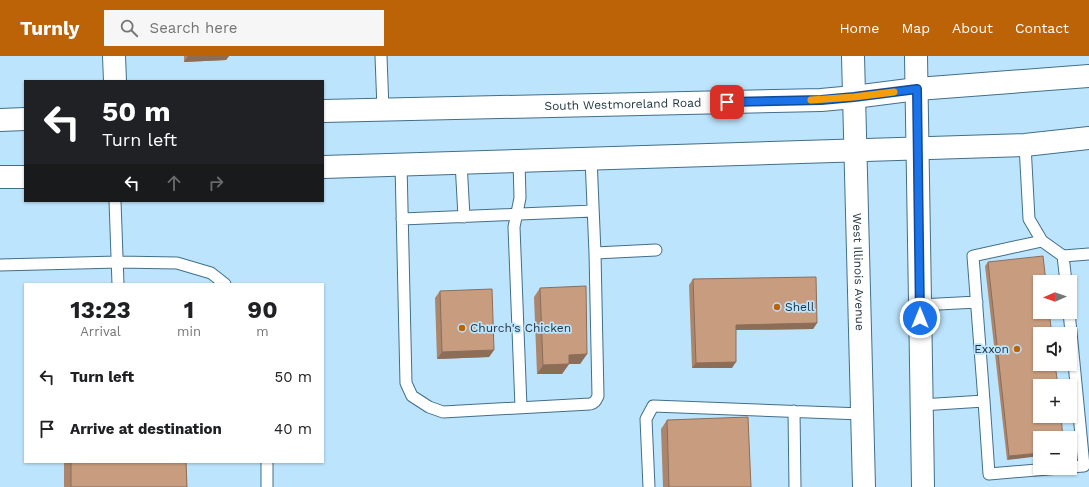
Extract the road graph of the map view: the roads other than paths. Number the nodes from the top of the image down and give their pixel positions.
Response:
1 (114, 56) edge
2 (381, 56) edge
3 (854, 56) edge
4 (916, 56) edge
5 (1089, 76) edge
6 (115, 80) edge
7 (917, 89) junction
8 (854, 97) junction
9 (383, 109) junction
10 (324, 111) edge
11 (24, 119) edge
12 (0, 120) edge
13 (1089, 138) edge
14 (1025, 145) junction
15 (918, 148) junction
16 (856, 150) junction
17 (591, 158) junction
18 (519, 161) junction
19 (461, 162) junction
20 (401, 164) junction
21 (324, 167) edge
22 (0, 177) edge
23 (24, 177) edge
24 (115, 202) edge
25 (593, 211) junction
26 (517, 214) junction
27 (464, 217) junction
28 (402, 219) junction
29 (1042, 241) junction
30 (656, 250) dead end
31 (595, 253) junction
32 (1089, 254) edge
33 (1063, 256) junction
34 (118, 262) junction
35 (0, 266) edge
36 (1065, 275) edge
37 (118, 283) edge
38 (224, 283) edge
39 (977, 302) junction
40 (920, 305) junction
41 (1070, 319) edge
42 (984, 401) junction
43 (921, 405) junction
44 (520, 407) junction
45 (794, 411) junction
46 (862, 414) junction
47 (267, 463) edge
48 (1077, 466) edge
49 (1033, 470) edge
50 (267, 487) edge
51 (648, 487) edge
52 (795, 487) edge
53 (864, 487) edge
54 (924, 487) edge

1 - 6 main road
2 - 9 lane
3 - 8 main road, West Illinois Avenue
4 - 7 main road
5 - 7 main road, South Westmoreland Road
7 - 8 main road, South Westmoreland Road
7 - 15 main road
8 - 9 main road, South Westmoreland Road
8 - 16 main road, West Illinois Avenue
9 - 10 main road, South Westmoreland Road
11 - 12 main road
13 - 14 main road
14 - 15 main road
14 - 29 lane
15 - 16 main road
15 - 40 main road
16 - 17 main road
16 - 46 main road, West Illinois Avenue
17 - 18 main road
17 - 25 lane
18 - 19 main road
18 - 26 lane
19 - 20 main road
19 - 27 lane
20 - 21 main road
20 - 28 lane
22 - 23 main road
24 - 34 lane
25 - 26 lane
25 - 31 lane
26 - 27 lane
26 - 44 lane
27 - 28 lane
28 - 44 lane
29 - 33 lane
29 - 39 lane
30 - 31 lane
31 - 44 lane
32 - 33 lane
33 - 36 lane
34 - 35 lane
34 - 37 lane
34 - 38 lane
39 - 40 lane
39 - 42 lane
40 - 43 main road
41 - 48 lane
42 - 43 lane
42 - 49 lane
43 - 54 main road
45 - 46 lane
45 - 51 lane
45 - 52 lane
46 - 53 main road, West Illinois Avenue
47 - 50 lane

